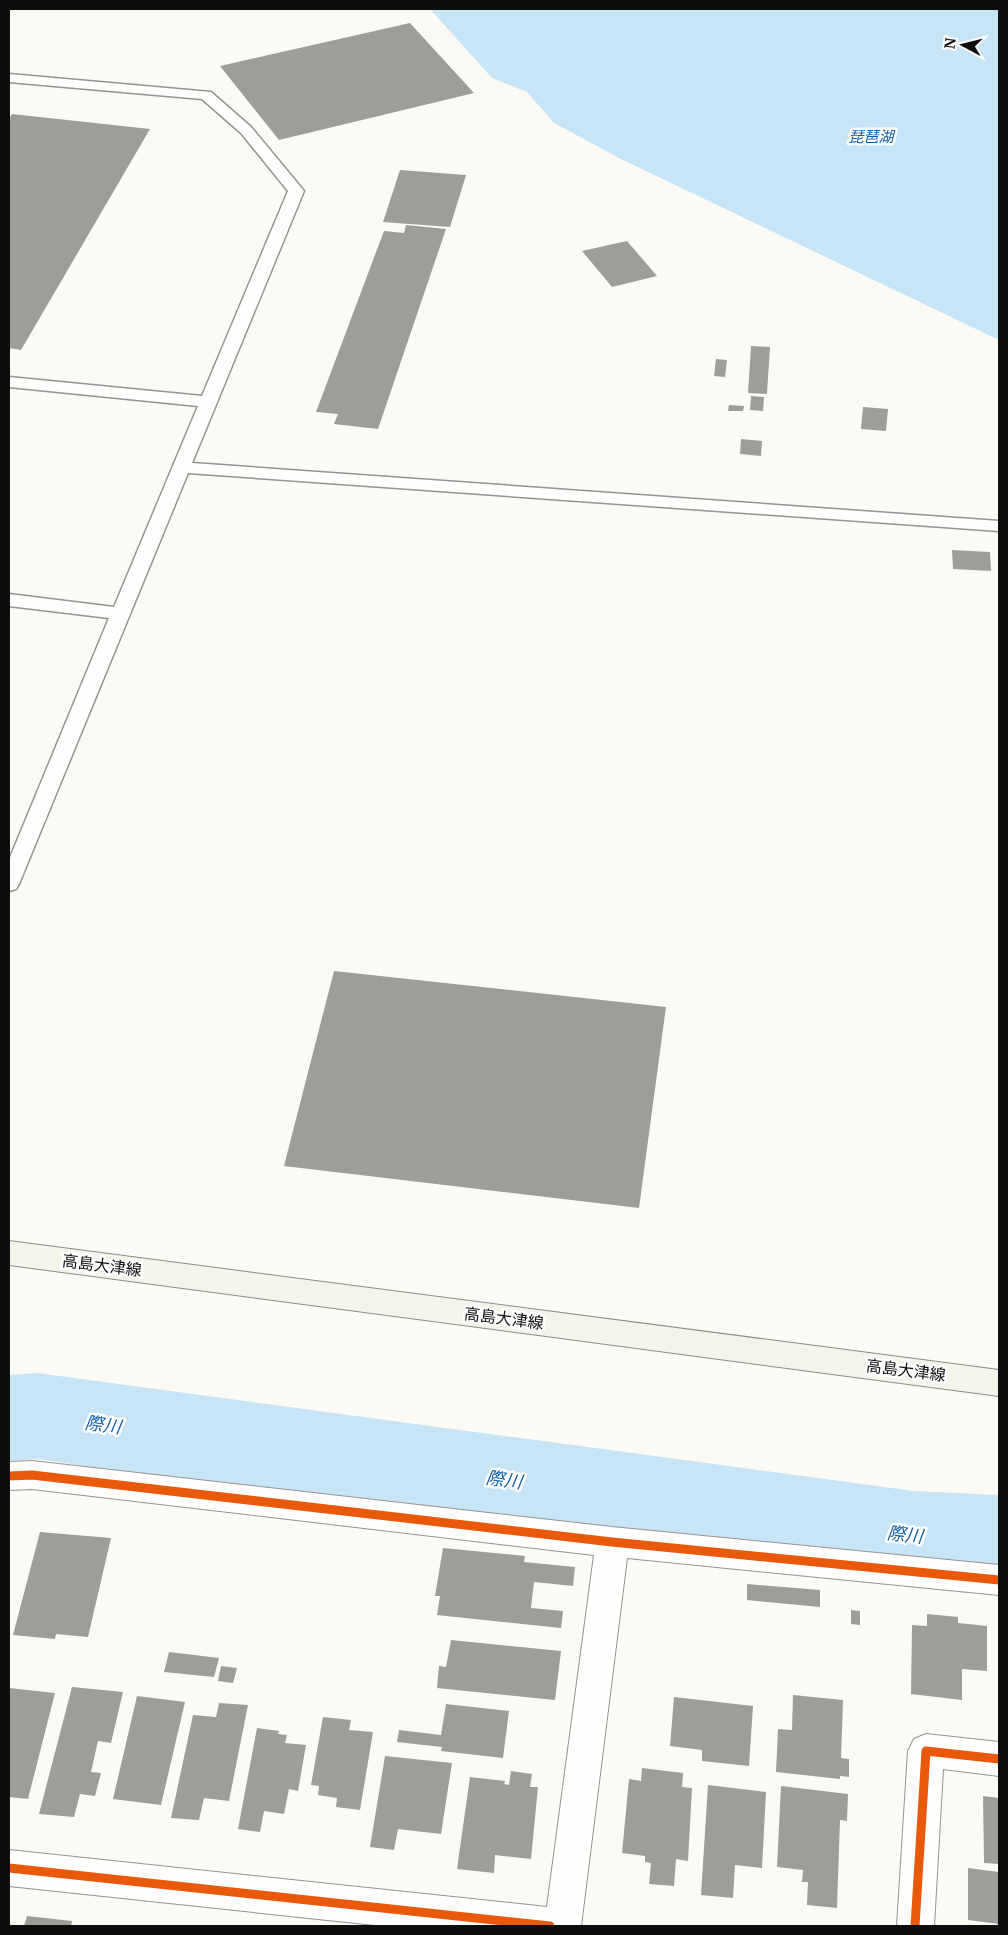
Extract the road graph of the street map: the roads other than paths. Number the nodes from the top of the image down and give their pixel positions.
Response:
1 (9, 78) edge
2 (9, 382) edge
3 (208, 402) junction
4 (181, 467) junction
5 (999, 526) edge
6 (9, 600) edge
7 (121, 614) junction
8 (9, 884) edge
9 (9, 1253) edge
10 (999, 1382) edge
11 (9, 1476) edge
12 (612, 1542) junction
13 (999, 1580) edge
14 (999, 1759) edge
15 (9, 1868) edge
16 (550, 1926) edge
17 (563, 1926) edge
18 (915, 1926) edge

1 - 3 lane
2 - 3 lane
3 - 4 lane
4 - 5 lane
4 - 7 lane
6 - 7 lane
7 - 8 lane
9 - 10 main road, 高島大津線
11 - 12 street
12 - 13 street
12 - 17 street
14 - 18 street
15 - 16 street

